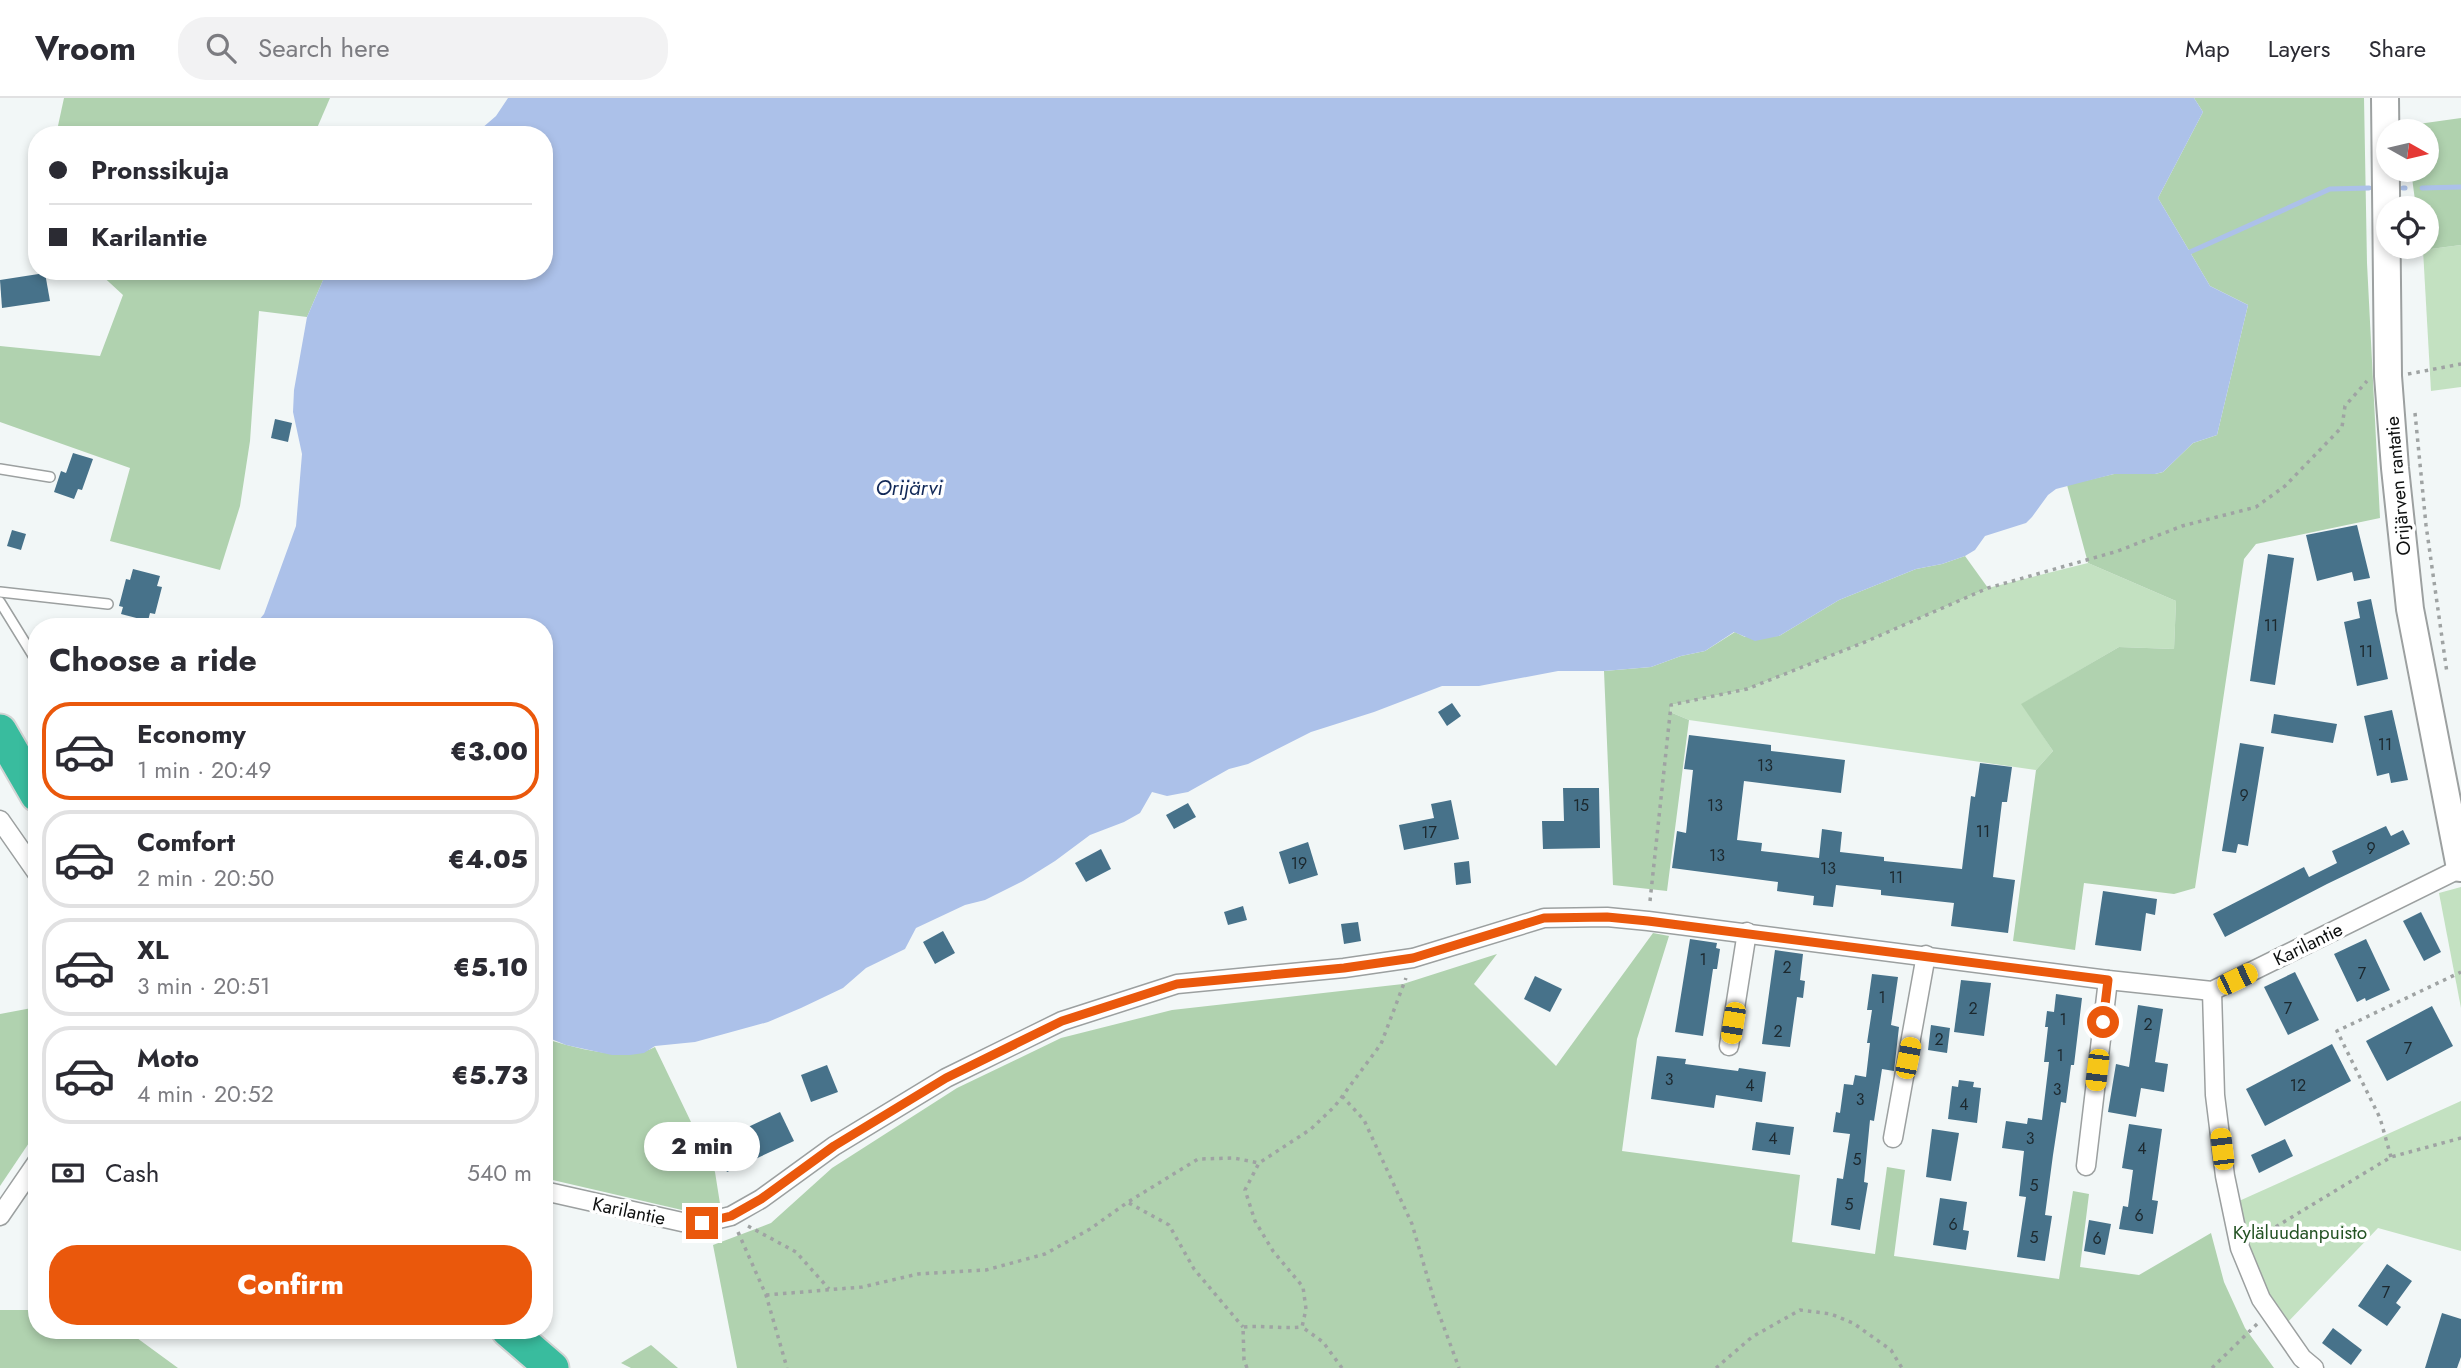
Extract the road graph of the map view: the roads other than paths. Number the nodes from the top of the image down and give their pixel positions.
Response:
1 (2385, 98) edge
2 (0, 469) edge
3 (50, 477) dead end
4 (0, 592) edge
5 (0, 602) edge
6 (108, 604) dead end
7 (28, 647) edge
8 (0, 731) edge
9 (28, 779) edge
10 (0, 820) edge
11 (28, 860) edge
12 (2461, 868) edge
13 (1747, 932) junction
14 (1926, 955) junction
15 (2108, 980) junction
16 (2212, 991) junction
17 (1729, 1046) dead end
18 (1893, 1138) dead end
19 (2086, 1166) dead end
20 (28, 1176) edge
21 (553, 1193) edge
22 (0, 1216) edge
23 (519, 1339) edge
24 (552, 1368) edge
25 (2314, 1368) edge

1 - 12 street, Orijärven rantatie
2 - 3 lane
4 - 6 lane
5 - 7 lane
8 - 9 highway
10 - 11 street
12 - 16 street, Karilantie
13 - 14 street, Karilantie
13 - 17 street
13 - 21 street, Karilantie
14 - 15 street, Karilantie
14 - 18 street
15 - 16 street, Karilantie
15 - 19 street
16 - 25 street
20 - 22 street
23 - 24 highway

